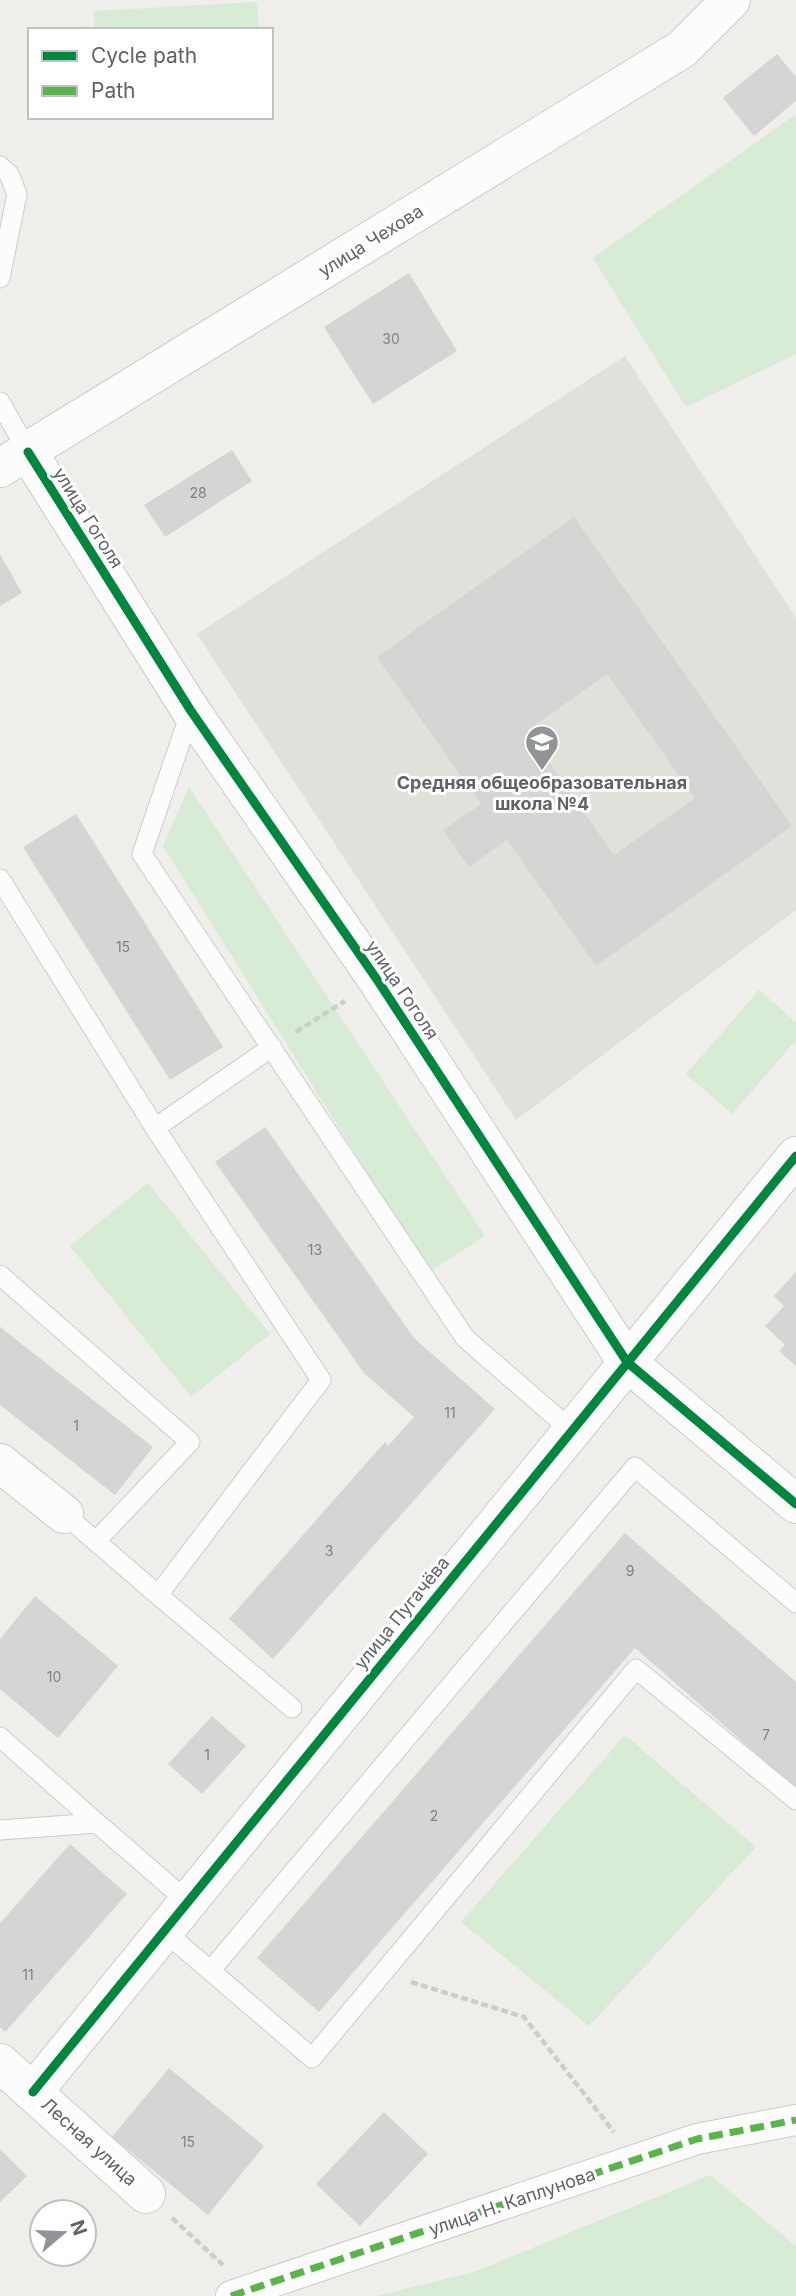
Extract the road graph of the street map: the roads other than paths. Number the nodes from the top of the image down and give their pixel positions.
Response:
1 (731, 0) edge
2 (0, 166) edge
3 (0, 278) edge
4 (0, 402) edge
5 (8, 461) edge
6 (191, 710) junction
7 (0, 879) edge
8 (272, 1047) junction
9 (155, 1128) junction
10 (796, 1156) edge
11 (0, 1275) edge
12 (627, 1362) junction
13 (571, 1430) junction
14 (0, 1463) edge
15 (796, 1504) edge
16 (64, 1514) joint
17 (96, 1541) junction
18 (158, 1595) junction
19 (796, 1603) edge
20 (292, 1708) dead end
21 (0, 1737) edge
22 (796, 1800) edge
23 (97, 1823) junction
24 (0, 1830) edge
25 (188, 1902) junction
26 (164, 1931) junction
27 (210, 1971) junction
28 (0, 2063) edge
29 (33, 2092) junction
30 (796, 2120) edge
31 (146, 2194) road end
32 (241, 2293) edge

1 - 5 street, улица Чехова
2 - 3 lane
4 - 5 lane
5 - 6 street, улица Гоголя
6 - 8 lane
6 - 12 street, улица Гоголя
7 - 9 lane
8 - 9 lane
8 - 13 lane
9 - 18 lane
10 - 12 street, улица Пугачёва
11 - 17 lane
12 - 13 street, улица Пугачёва
12 - 15 street, улица Гоголя
13 - 25 street, улица Пугачёва
14 - 16 street
16 - 17 lane
17 - 18 lane
18 - 20 lane
19 - 27 lane
21 - 23 lane
22 - 27 lane
23 - 24 lane
23 - 25 lane
25 - 26 street, улица Пугачёва
26 - 27 lane
26 - 29 street, улица Пугачёва
28 - 29 street, Лесная улица
29 - 31 street, Лесная улица
30 - 32 street, улица Н. Каплунова

